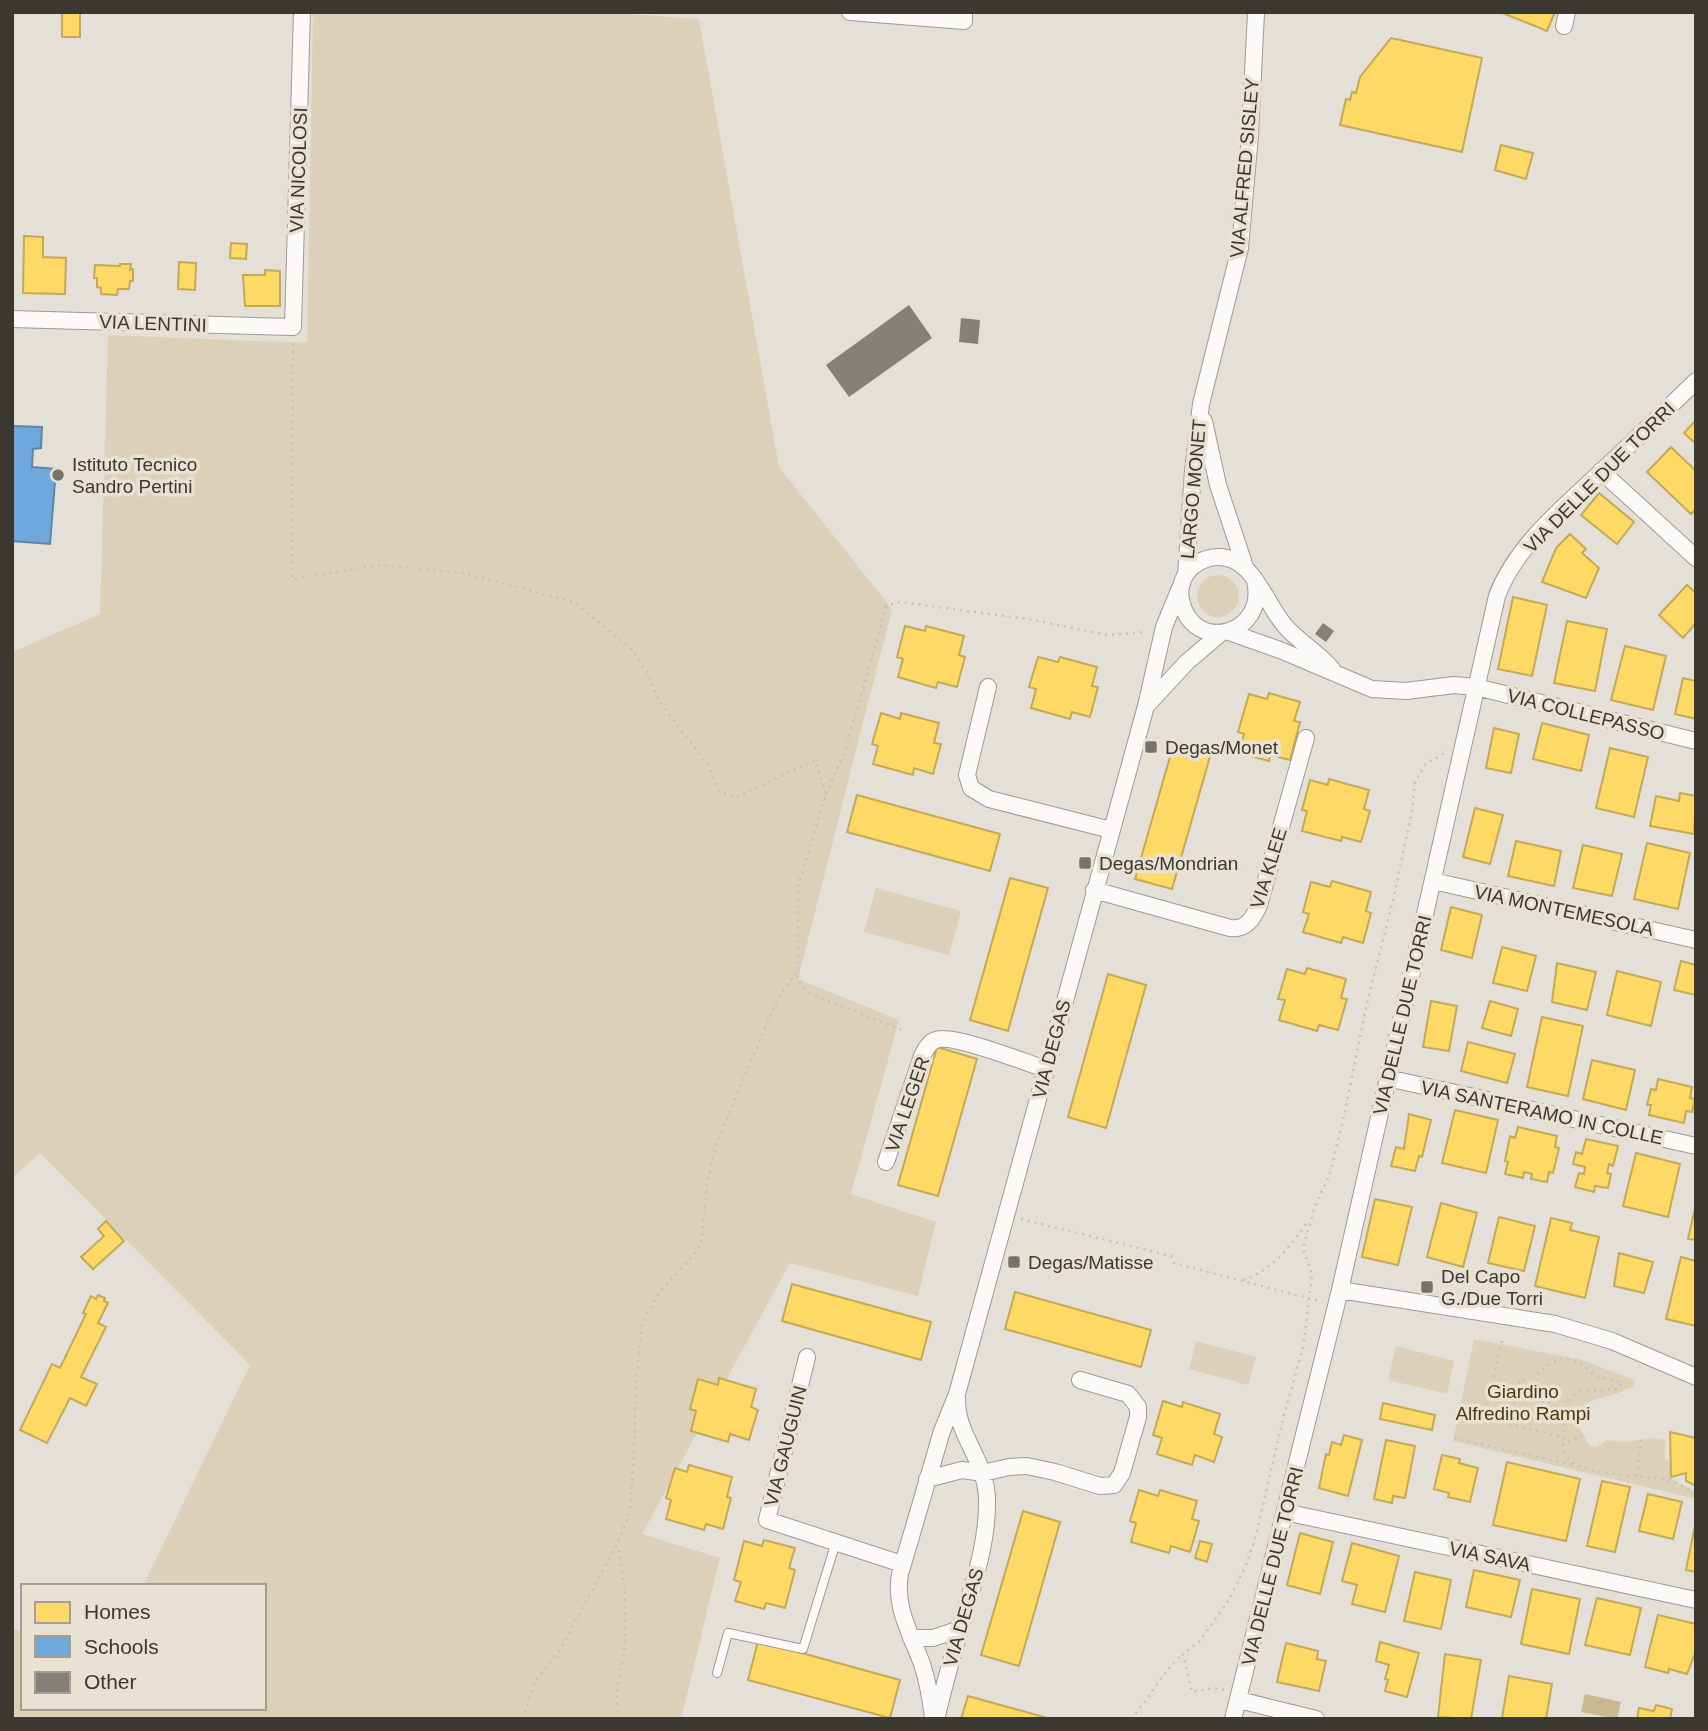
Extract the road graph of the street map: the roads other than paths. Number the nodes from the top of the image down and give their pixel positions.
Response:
1 (302, 12) edge
2 (850, 12) edge
3 (1255, 12) edge
4 (964, 17) edge
5 (12, 319) edge
6 (293, 327) joint
7 (1696, 381) edge
8 (1201, 404) junction
9 (1601, 471) junction
10 (1696, 558) edge
11 (1245, 567) junction
12 (1183, 581) junction
13 (1255, 581) junction
14 (1225, 633) junction
15 (1335, 673) junction
16 (988, 687) dead end
17 (1476, 687) junction
18 (1146, 706) junction
19 (1306, 738) dead end
20 (1696, 741) edge
21 (1111, 831) junction
22 (1433, 881) junction
23 (1094, 890) junction
24 (1696, 940) edge
25 (1046, 1069) junction
26 (1387, 1078) junction
27 (1696, 1146) edge
28 (886, 1162) dead end
29 (1338, 1297) junction
30 (807, 1357) dead end
31 (1696, 1377) edge
32 (1080, 1380) dead end
33 (957, 1394) junction
34 (983, 1473) junction
35 (927, 1479) junction
36 (1285, 1512) junction
37 (836, 1542) junction
38 (902, 1564) junction
39 (1696, 1600) edge
40 (960, 1629) junction
41 (911, 1638) junction
42 (717, 1673) dead end
43 (1240, 1697) junction
44 (935, 1719) edge
45 (1233, 1719) edge
46 (1317, 1719) edge

1 - 6 street, VIA NICOLOSI
2 - 4 street
3 - 8 street, VIA ALFRED SISLEY
5 - 6 street, VIA LENTINI
7 - 9 street, VIA DELLE DUE TORRI
8 - 11 street, LARGO MONET
8 - 12 street, LARGO MONET
9 - 10 street
9 - 17 street, VIA DELLE DUE TORRI
11 - 12 street, LARGO MONET
11 - 13 street, LARGO MONET
12 - 14 street, LARGO MONET
12 - 18 street, VIA DEGAS
13 - 14 street
13 - 15 street, LARGO MONET
14 - 15 street, LARGO MONET
14 - 18 street, VIA DEGAS
15 - 17 street
16 - 21 street
17 - 20 street, VIA COLLEPASSO
17 - 22 street, VIA DELLE DUE TORRI
18 - 21 street, VIA DEGAS
19 - 23 street, VIA KLEE
21 - 23 street, VIA DEGAS
22 - 24 street, VIA MONTEMESOLA
22 - 26 street, VIA DELLE DUE TORRI
23 - 25 street, VIA DEGAS
25 - 28 street, VIA LEGER
25 - 33 street, VIA DEGAS
26 - 27 street, VIA SANTERAMO IN COLLE
26 - 29 street, VIA DELLE DUE TORRI
29 - 31 street
29 - 36 street, VIA DELLE DUE TORRI
30 - 37 street, VIA GAUGUIN
32 - 34 street
33 - 34 street, VIA DEGAS
33 - 35 street, VIA DEGAS
34 - 35 street
34 - 40 street, VIA DEGAS
35 - 38 street, VIA DEGAS
36 - 39 street, VIA SAVA
36 - 43 street, VIA DELLE DUE TORRI
37 - 38 street, VIA GAUGUIN
37 - 42 lane
38 - 41 street, VIA DEGAS
40 - 41 street
40 - 44 street, VIA DEGAS
41 - 44 street, VIA DEGAS
43 - 45 street, VIA DELLE DUE TORRI
43 - 46 street

